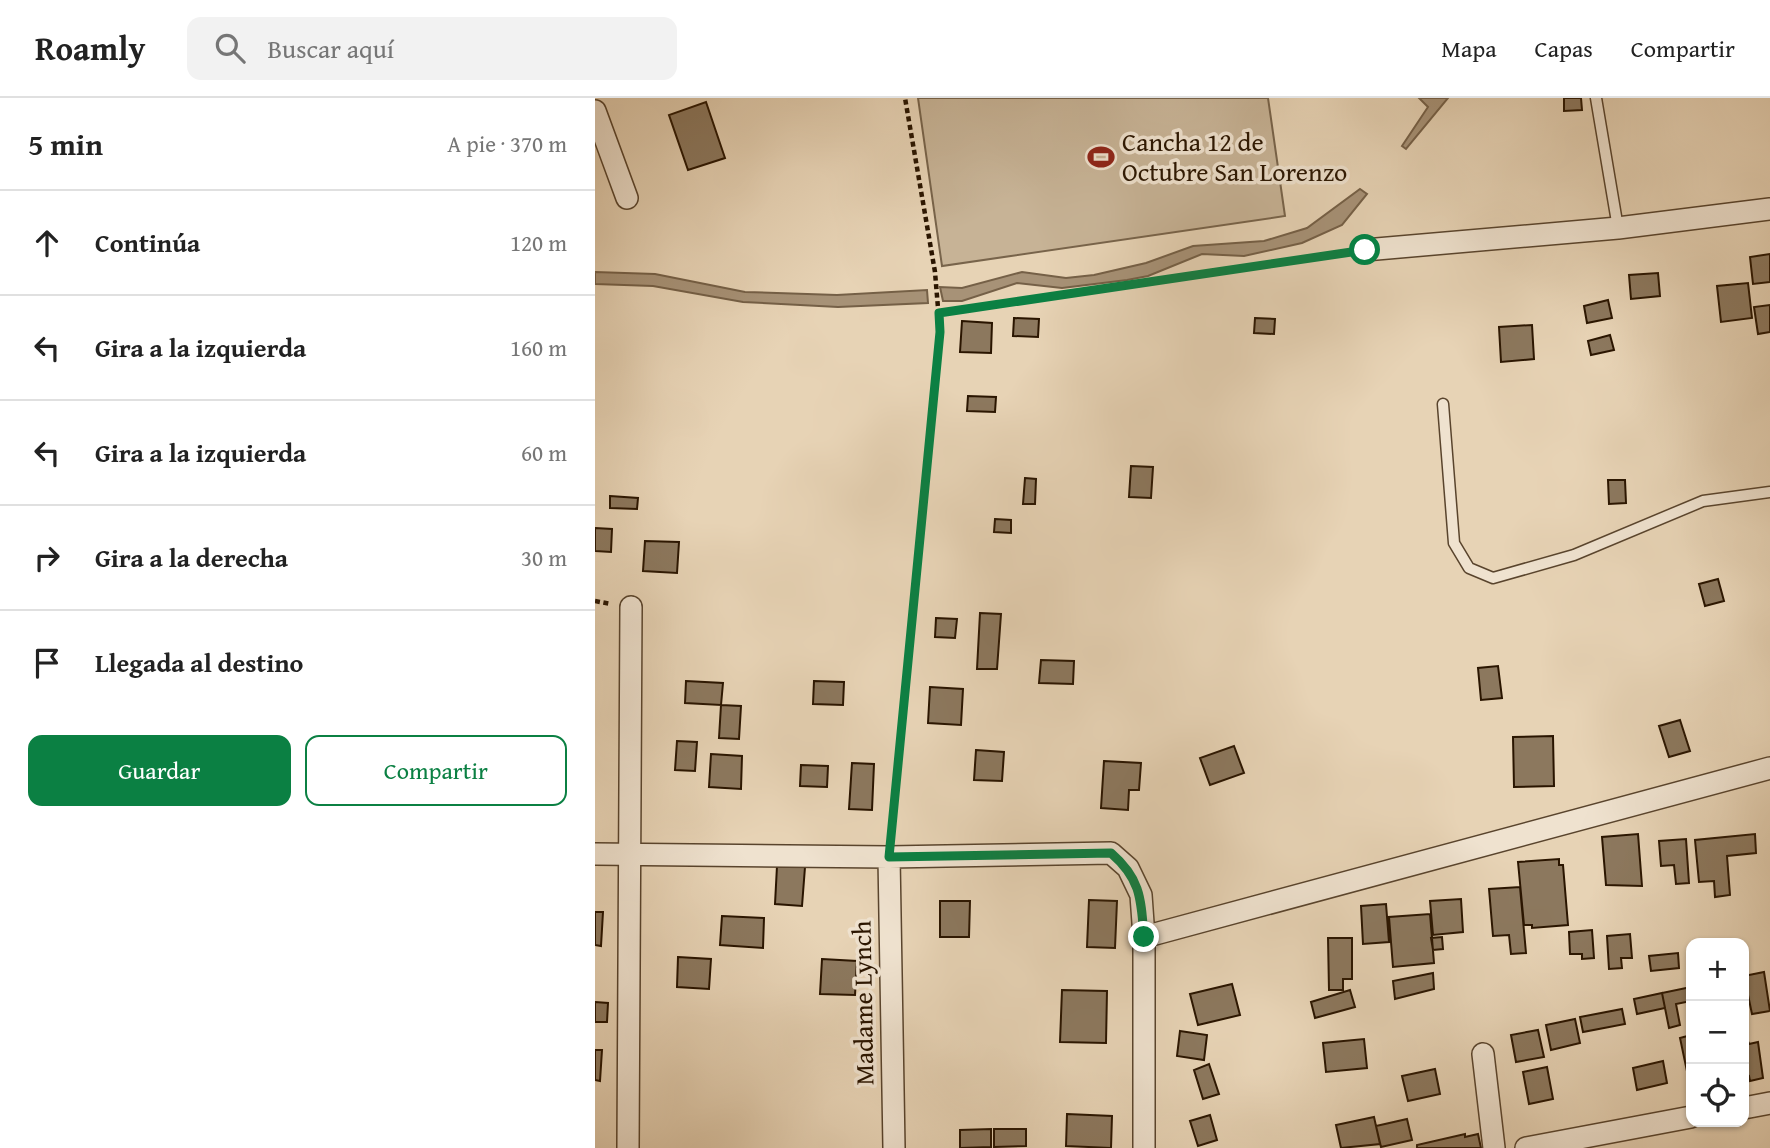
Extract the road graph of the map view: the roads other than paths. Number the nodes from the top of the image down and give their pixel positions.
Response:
1 (1595, 98) edge
2 (595, 111) edge
3 (627, 198) dead end
4 (1770, 209) edge
5 (1618, 228) junction
6 (1365, 250) road end
7 (1443, 404) dead end
8 (1770, 492) edge
9 (631, 607) dead end
10 (1770, 768) edge
11 (630, 852) junction
12 (595, 854) edge
13 (889, 857) junction
14 (1144, 937) junction
15 (1483, 1054) dead end
16 (1770, 1103) edge
17 (1749, 1107) edge
18 (1686, 1118) edge
19 (628, 1148) edge
20 (894, 1148) edge
21 (1144, 1148) edge
22 (1494, 1148) edge
23 (1526, 1148) edge

1 - 5 lane
2 - 3 street
4 - 5 street
5 - 6 street
7 - 8 lane
9 - 11 street
10 - 14 street
11 - 12 street
11 - 13 street
11 - 19 street
13 - 14 street
13 - 20 street, Madame Lynch
14 - 21 street
15 - 22 street
16 - 17 street
18 - 23 street

